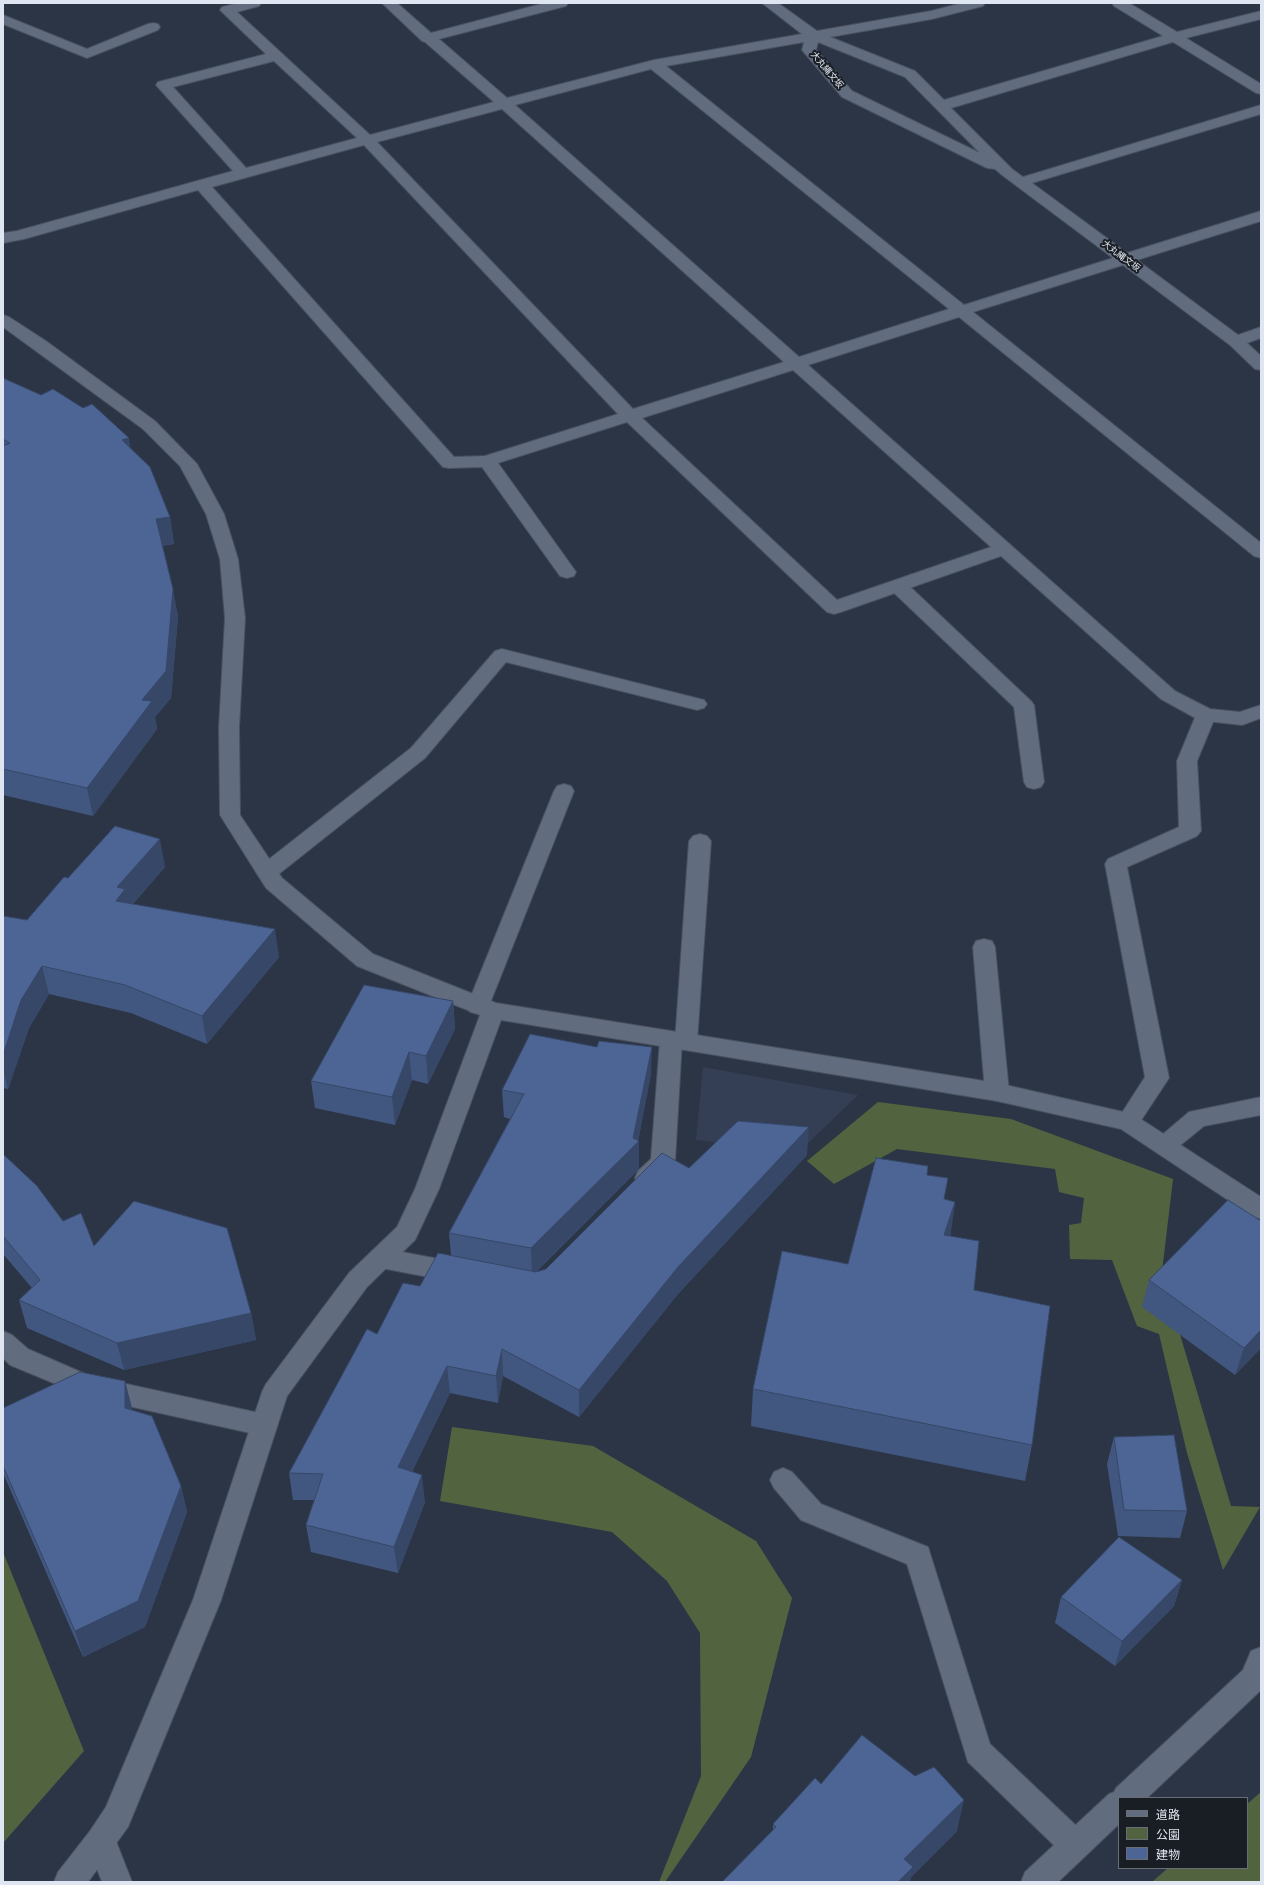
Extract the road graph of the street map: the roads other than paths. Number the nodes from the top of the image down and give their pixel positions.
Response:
1 (254, 3) edge
2 (389, 3) edge
3 (562, 3) edge
4 (769, 3) edge
5 (978, 3) edge
6 (1119, 3) edge
7 (1261, 15) edge
8 (3, 19) edge
9 (153, 26) dead end
10 (813, 35) junction
11 (1175, 37) junction
12 (427, 38) junction
13 (276, 56) junction
14 (654, 64) junction
15 (1261, 90) edge
16 (505, 104) junction
17 (941, 106) junction
18 (1261, 109) edge
19 (367, 140) junction
20 (1007, 172) junction
21 (243, 173) junction
22 (1021, 182) junction
23 (202, 185) junction
24 (1261, 216) edge
25 (3, 238) edge
26 (1125, 259) junction
27 (960, 311) junction
28 (3, 320) edge
29 (1261, 332) edge
30 (1236, 341) junction
31 (1261, 354) edge
32 (796, 363) junction
33 (1261, 365) edge
34 (630, 416) junction
35 (487, 461) junction
36 (1004, 549) junction
37 (1261, 552) edge
38 (568, 572) dead end
39 (898, 586) junction
40 (697, 704) dead end
41 (1261, 711) edge
42 (1206, 715) junction
43 (1034, 782) dead end
44 (564, 791) dead end
45 (700, 841) dead end
46 (267, 872) junction
47 (984, 947) dead end
48 (485, 1008) junction
49 (678, 1041) junction
50 (997, 1092) junction
51 (1261, 1106) edge
52 (1128, 1122) junction
53 (1164, 1146) junction
54 (631, 1195) edge
55 (1261, 1209) edge
56 (381, 1258) junction
57 (478, 1277) edge
58 (3, 1342) edge
59 (264, 1425) junction
60 (783, 1480) dead end
61 (1261, 1660) edge
62 (1127, 1797) edge
63 (1118, 1805) edge
64 (101, 1841) junction
65 (1075, 1845) junction
66 (74, 1876) edge
67 (117, 1882) edge
68 (1036, 1882) edge

1 - 13 street
2 - 12 street
3 - 12 street
4 - 10 street, 大丸縄文坂
5 - 10 street
6 - 11 street
7 - 11 street
8 - 9 street
10 - 14 street
10 - 17 street, 大丸縄文坂
10 - 20 street, 大丸縄文坂
11 - 15 street
11 - 17 street
12 - 16 street
13 - 19 street
13 - 21 street
14 - 16 street
14 - 27 street
16 - 19 street
16 - 32 street
17 - 20 street, 大丸縄文坂
18 - 22 street
19 - 21 street
19 - 34 street
20 - 22 street, 大丸縄文坂
21 - 23 street
22 - 26 street, 大丸縄文坂
23 - 25 street
23 - 35 street
24 - 26 street
26 - 27 street
26 - 30 street, 大丸縄文坂
27 - 32 street
27 - 37 street
28 - 46 street
29 - 30 street
30 - 31 street, 大丸縄文坂
30 - 33 street, 大丸縄文坂
32 - 34 street
32 - 36 street
34 - 35 street
34 - 39 street
35 - 38 street
36 - 39 street
36 - 42 street
39 - 43 street
40 - 46 street
41 - 42 street
42 - 52 street
44 - 48 street
45 - 49 street
46 - 48 street
47 - 50 street
48 - 49 street
48 - 56 street
49 - 50 street
49 - 54 street
50 - 52 street
51 - 53 street
52 - 53 street
53 - 55 street
56 - 57 street
56 - 59 street
58 - 59 street
59 - 64 street
60 - 65 street
61 - 62 street
63 - 65 street
64 - 66 street
64 - 67 street
65 - 68 street

